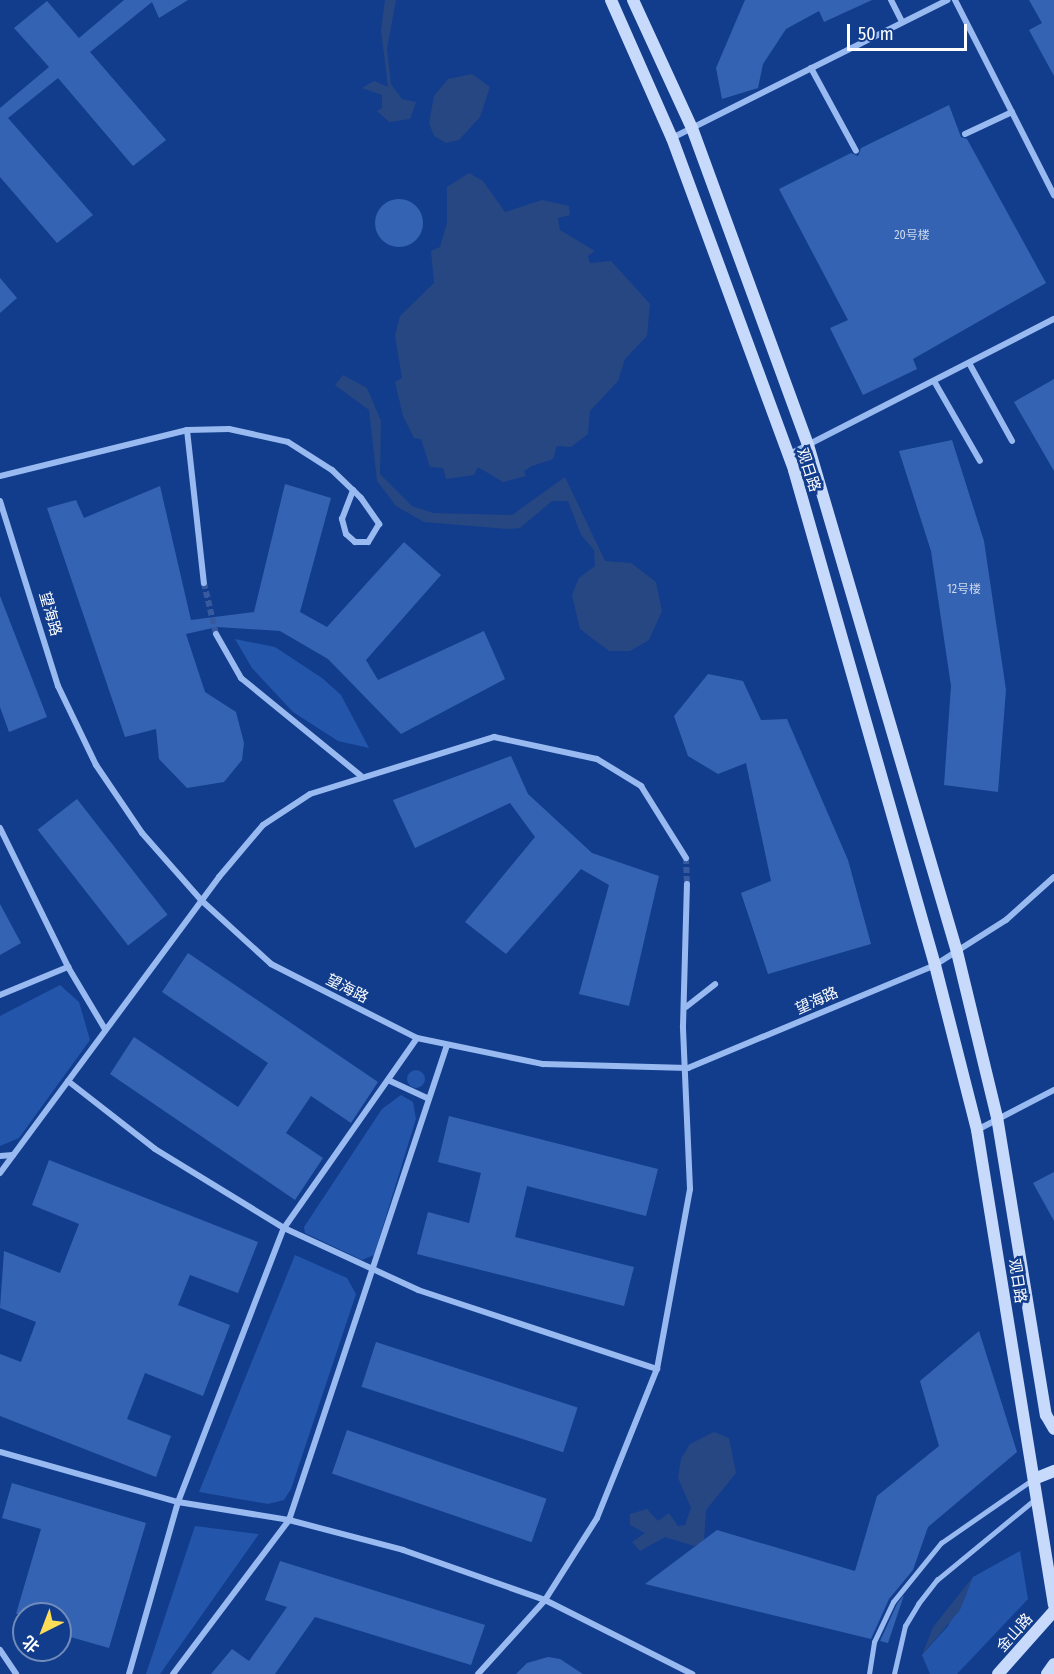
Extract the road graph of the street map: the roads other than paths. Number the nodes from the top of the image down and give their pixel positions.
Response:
1 (611, 0) edge
2 (633, 0) edge
3 (891, 0) edge
4 (946, 0) edge
5 (956, 0) edge
6 (902, 22) junction
7 (811, 68) junction
8 (1012, 112) junction
9 (692, 128) junction
10 (965, 134) dead end
11 (672, 138) junction
12 (856, 151) dead end
13 (1054, 195) edge
14 (1054, 319) edge
15 (969, 363) junction
16 (933, 381) junction
17 (187, 430) junction
18 (1012, 441) dead end
19 (808, 445) junction
20 (788, 455) junction
21 (980, 461) dead end
22 (0, 476) edge
23 (353, 490) junction
24 (0, 501) edge
25 (3, 520) edge
26 (204, 583) tunnel mouth
27 (216, 634) tunnel mouth
28 (360, 775) junction
29 (0, 828) edge
30 (686, 858) tunnel mouth
31 (1054, 877) edge
32 (687, 884) tunnel mouth
33 (201, 900) junction
34 (957, 952) junction
35 (935, 965) junction
36 (68, 967) junction
37 (715, 984) dead end
38 (0, 995) edge
39 (686, 1007) junction
40 (105, 1029) junction
41 (417, 1038) junction
42 (446, 1047) junction
43 (688, 1068) junction
44 (388, 1080) junction
45 (68, 1081) junction
46 (1054, 1090) edge
47 (427, 1098) junction
48 (996, 1118) junction
49 (977, 1130) junction
50 (13, 1155) junction
51 (0, 1156) edge
52 (0, 1173) edge
53 (284, 1228) junction
54 (372, 1271) junction
55 (657, 1370) junction
56 (1054, 1429) edge
57 (0, 1452) edge
58 (1054, 1471) edge
59 (1034, 1479) junction
60 (1036, 1498) junction
61 (178, 1502) junction
62 (289, 1520) junction
63 (545, 1600) junction
64 (1054, 1605) edge
65 (1054, 1611) edge
66 (0, 1650) edge
67 (1054, 1664) edge
68 (16, 1674) edge
69 (129, 1674) edge
70 (173, 1674) edge
71 (478, 1674) edge
72 (692, 1674) edge
73 (869, 1674) edge
74 (894, 1674) edge
75 (998, 1674) edge
76 (1047, 1674) edge

1 - 11 street, 观日路
2 - 9 street, 观日路
3 - 6 street
4 - 6 street
5 - 8 street
6 - 7 street
7 - 9 street
7 - 12 street
8 - 10 street
8 - 13 street
9 - 11 street
9 - 19 street, 观日路
11 - 20 street, 观日路
14 - 15 street
15 - 16 street
15 - 18 street
16 - 19 street
16 - 21 street
17 - 22 street
17 - 23 street
17 - 26 street
19 - 20 street
19 - 34 street, 观日路
20 - 35 street, 观日路
23 - 23 street
24 - 25 street, 望海路
25 - 33 street, 望海路
27 - 28 street
28 - 30 street
28 - 33 street
29 - 36 street
31 - 34 street
32 - 39 street
33 - 40 street
33 - 41 street, 望海路
34 - 35 street
34 - 48 street, 观日路
35 - 43 street, 望海路
35 - 49 street, 观日路
36 - 38 street
36 - 40 street
37 - 39 street
39 - 43 street
40 - 45 street
41 - 42 street, 望海路
41 - 44 street
42 - 43 street, 望海路
42 - 47 street
43 - 55 street
44 - 47 street
44 - 53 street
45 - 50 street
45 - 53 street
46 - 48 street
47 - 54 street
48 - 49 street
48 - 56 street, 观日路
49 - 59 street, 观日路
50 - 51 street
50 - 52 street
53 - 54 street
53 - 61 street
54 - 55 street
54 - 62 street
55 - 63 street
57 - 61 street
58 - 59 street
59 - 60 street, 观日路
59 - 73 lane
60 - 64 street, 观日路
60 - 74 lane
61 - 62 street
61 - 69 street
62 - 63 street
62 - 70 street
63 - 71 street
63 - 72 street
65 - 75 street, 金山路
66 - 68 street
67 - 76 street

